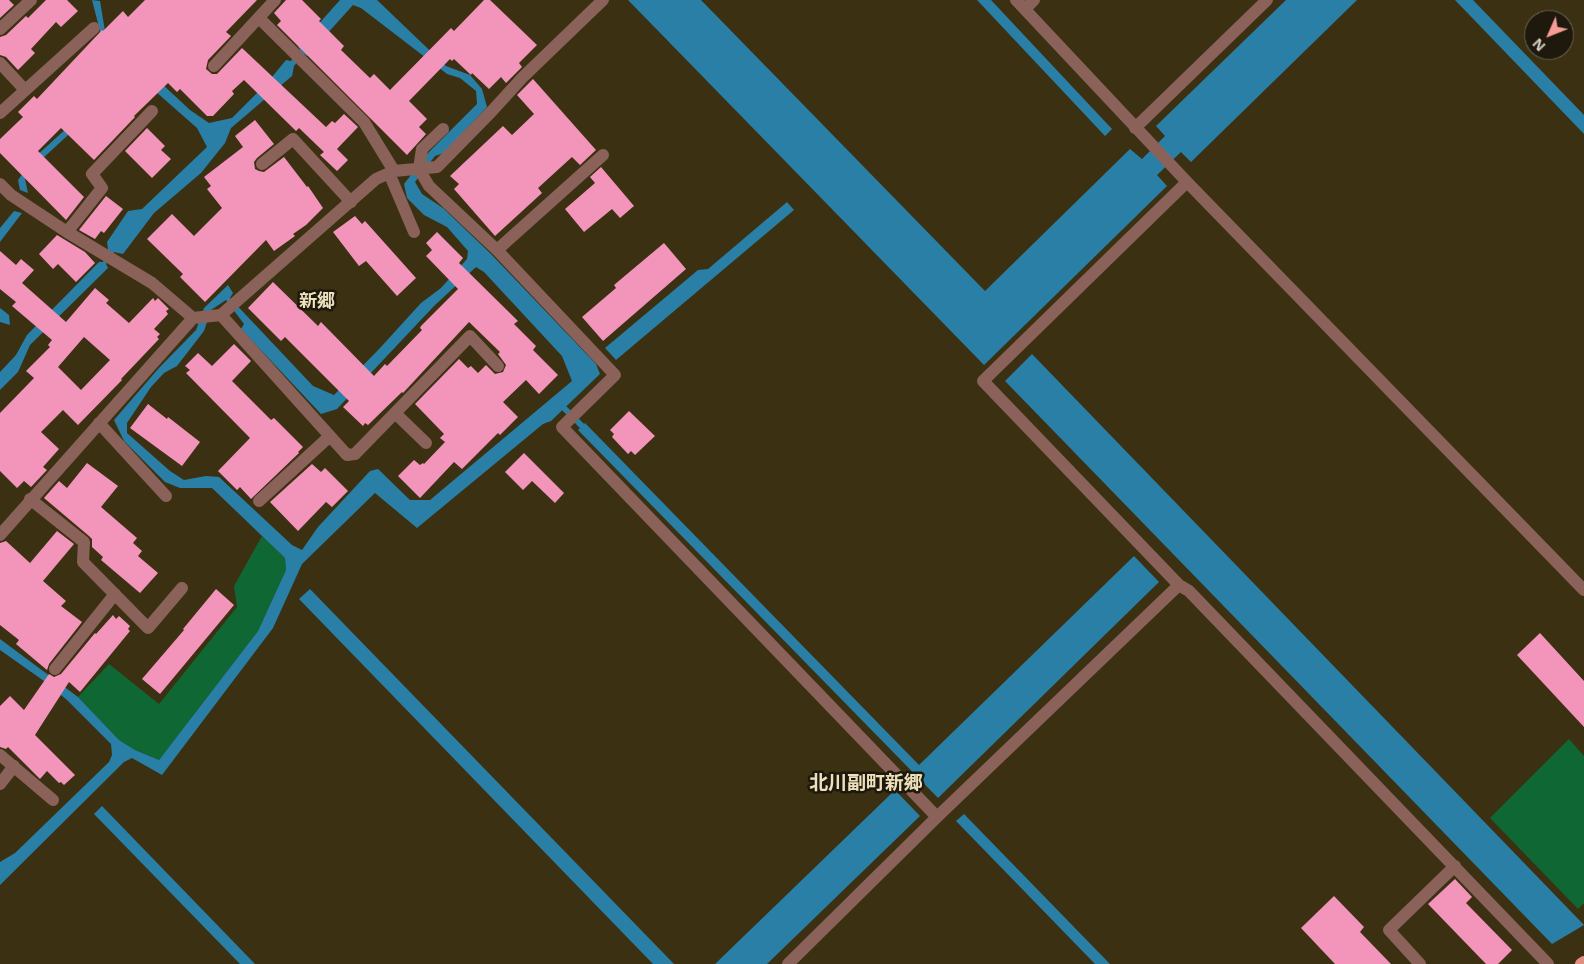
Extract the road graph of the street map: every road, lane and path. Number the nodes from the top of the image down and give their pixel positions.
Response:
1 (31, 0) edge
2 (275, 0) edge
3 (603, 0) edge
4 (1267, 0) edge
5 (1025, 3) edge
6 (258, 18) junction
7 (94, 28) dead end
8 (0, 29) edge
9 (0, 63) edge
10 (214, 66) dead end
11 (25, 90) junction
12 (152, 111) dead end
13 (0, 114) edge
14 (1135, 128) junction
15 (443, 129) dead end
16 (604, 155) dead end
17 (262, 164) dead end
18 (421, 169) junction
19 (392, 172) junction
20 (1187, 182) junction
21 (0, 184) edge
22 (351, 202) junction
23 (67, 232) junction
24 (414, 232) dead end
25 (497, 250) junction
26 (225, 310) junction
27 (195, 318) junction
28 (498, 366) dead end
29 (395, 412) junction
30 (98, 423) junction
31 (330, 436) junction
32 (426, 443) dead end
33 (166, 496) dead end
34 (30, 499) junction
35 (259, 501) dead end
36 (0, 535) edge
37 (1179, 585) junction
38 (182, 588) dead end
39 (1584, 590) edge
40 (115, 594) junction
41 (55, 669) dead end
42 (0, 755) edge
43 (14, 766) junction
44 (0, 784) edge
45 (53, 800) dead end
46 (938, 817) junction
47 (1455, 866) junction
48 (1584, 962) edge
49 (788, 964) edge
50 (1420, 964) edge
51 (1548, 964) edge
52 (1581, 964) edge

1 - 8 street
2 - 6 street
3 - 18 street
4 - 14 street
5 - 14 street
6 - 10 street
6 - 19 street
7 - 11 street
9 - 11 street
11 - 13 street
12 - 23 street
14 - 20 street
15 - 18 street
16 - 25 street
17 - 22 street
18 - 19 street
18 - 25 street
19 - 22 street
19 - 24 street
20 - 37 street
20 - 39 street
21 - 23 street
22 - 26 street
23 - 27 street
25 - 46 street
26 - 27 street
26 - 31 street
27 - 30 street
28 - 29 street
29 - 31 street
29 - 32 street
30 - 33 street
30 - 34 street
31 - 35 street
34 - 36 street
34 - 40 street
37 - 46 street
37 - 47 street
38 - 40 street
40 - 41 street
42 - 43 street
43 - 44 street
43 - 45 street
46 - 49 street
47 - 50 street
47 - 51 street
48 - 52 main road

